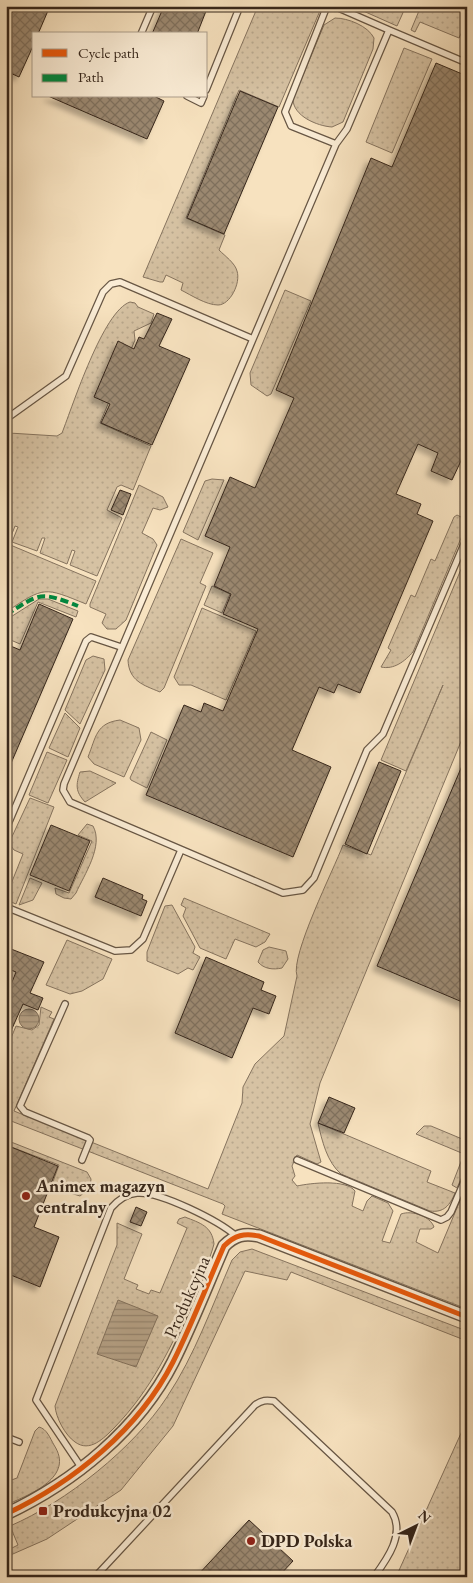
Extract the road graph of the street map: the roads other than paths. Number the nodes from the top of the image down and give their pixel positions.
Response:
1 (153, 6) edge
2 (240, 6) edge
3 (327, 6) edge
4 (334, 6) edge
5 (389, 30) junction
6 (142, 32) edge
7 (467, 63) edge
8 (208, 85) edge
9 (192, 98) edge
10 (203, 98) edge
11 (336, 144) junction
12 (252, 339) junction
13 (6, 419) edge
14 (467, 537) edge
15 (121, 647) junction
16 (6, 829) edge
17 (181, 850) junction
18 (6, 907) edge
19 (65, 1004) dead end
20 (82, 1160) dead end
21 (297, 1160) dead end
22 (467, 1175) edge
23 (236, 1236) junction
24 (467, 1317) edge
25 (6, 1437) edge
26 (19, 1442) dead end
27 (81, 1467) junction
28 (6, 1514) edge
29 (95, 1577) edge
30 (374, 1577) edge

1 - 6 lane
2 - 8 lane
3 - 11 lane
4 - 5 lane
5 - 7 lane
5 - 11 lane
9 - 10 lane
11 - 12 lane
12 - 13 lane
12 - 15 lane
14 - 17 lane
15 - 16 lane
15 - 17 lane
17 - 18 lane
19 - 20 lane
21 - 22 lane
23 - 24 street
23 - 27 street, Produkcyjna
23 - 27 lane
25 - 26 lane
27 - 28 street, Produkcyjna
29 - 30 lane

